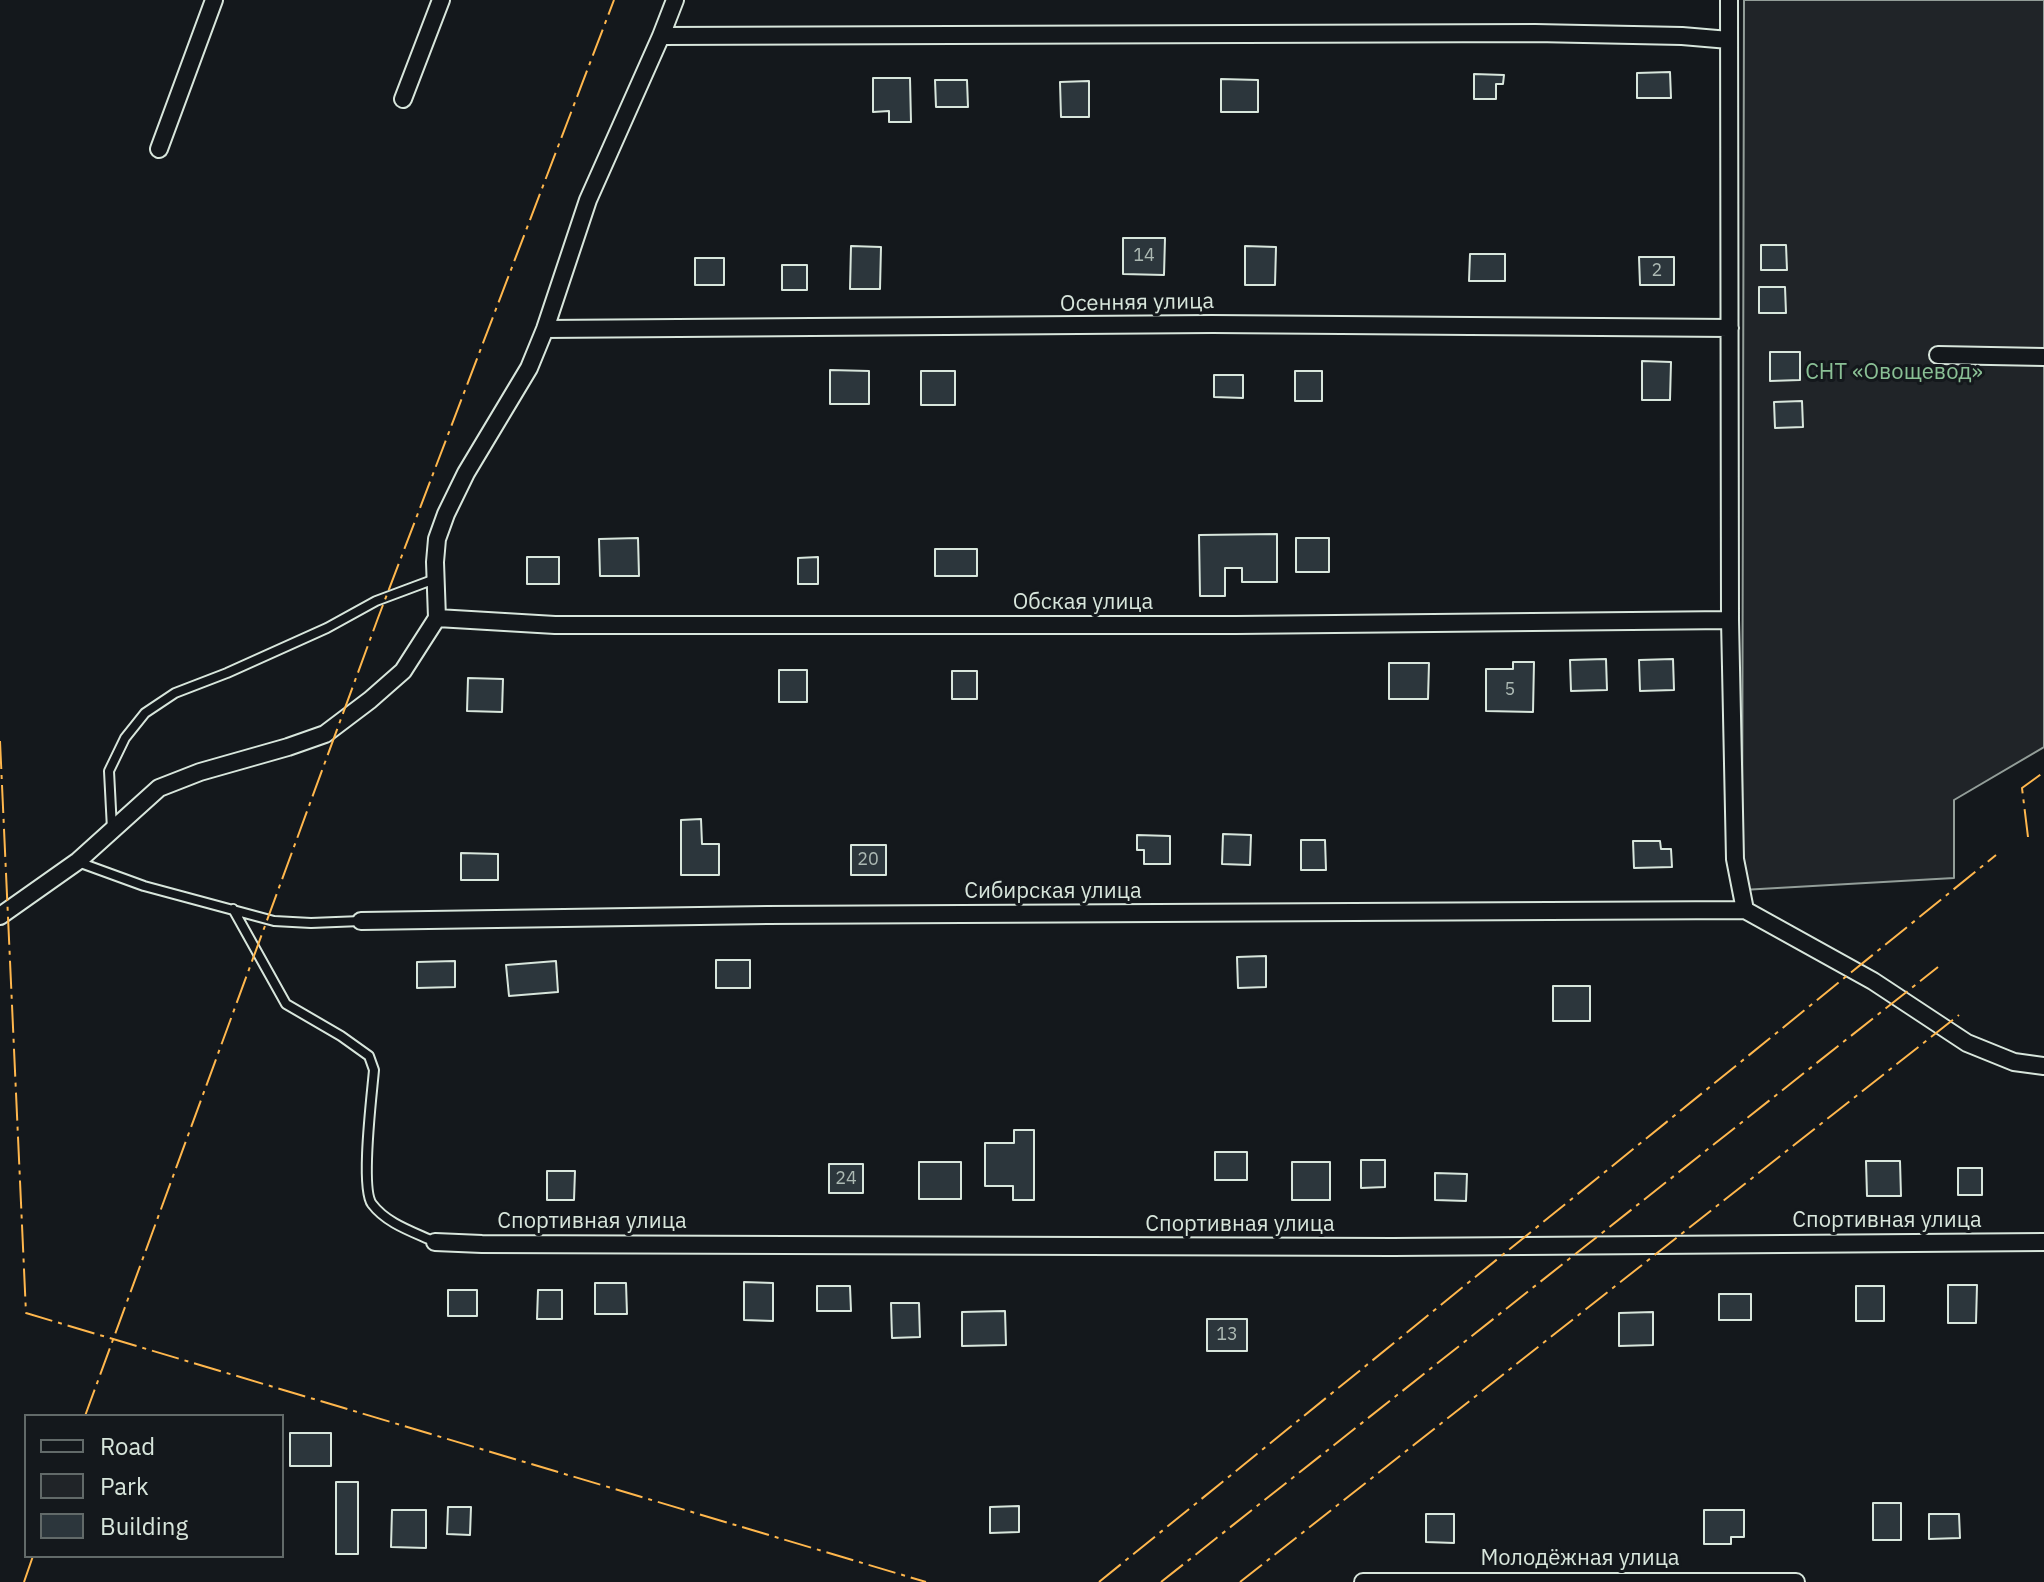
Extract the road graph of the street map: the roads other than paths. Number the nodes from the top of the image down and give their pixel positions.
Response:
1 (214, 0) edge
2 (441, 0) edge
3 (675, 0) edge
4 (1729, 0) edge
5 (661, 36) junction
6 (1729, 40) junction
7 (403, 99) dead end
8 (159, 149) dead end
9 (1730, 328) junction
10 (545, 329) junction
11 (1938, 355) dead end
12 (2044, 357) edge
13 (435, 579) junction
14 (437, 618) junction
15 (1730, 620) junction
16 (113, 832) junction
17 (78, 861) junction
18 (233, 909) junction
19 (1745, 910) junction
20 (0, 916) edge
21 (361, 921) joint
22 (2044, 1066) edge
23 (435, 1242) joint
24 (2044, 1242) edge
25 (1363, 1582) edge
26 (1796, 1582) edge

1 - 8 street
2 - 7 street
3 - 5 street
4 - 6 street
5 - 6 street
5 - 10 street
6 - 9 street
9 - 10 street, Осенняя улица
9 - 15 street
10 - 13 street
11 - 12 street
13 - 14 street
13 - 16 lane
14 - 15 street, Обская улица
14 - 16 street
15 - 19 street
16 - 17 street
17 - 18 lane
17 - 20 street
18 - 21 lane
18 - 23 lane
19 - 21 street, Сибирская улица
19 - 22 street
23 - 24 street, Спортивная улица
25 - 26 street, Молодёжная улица

